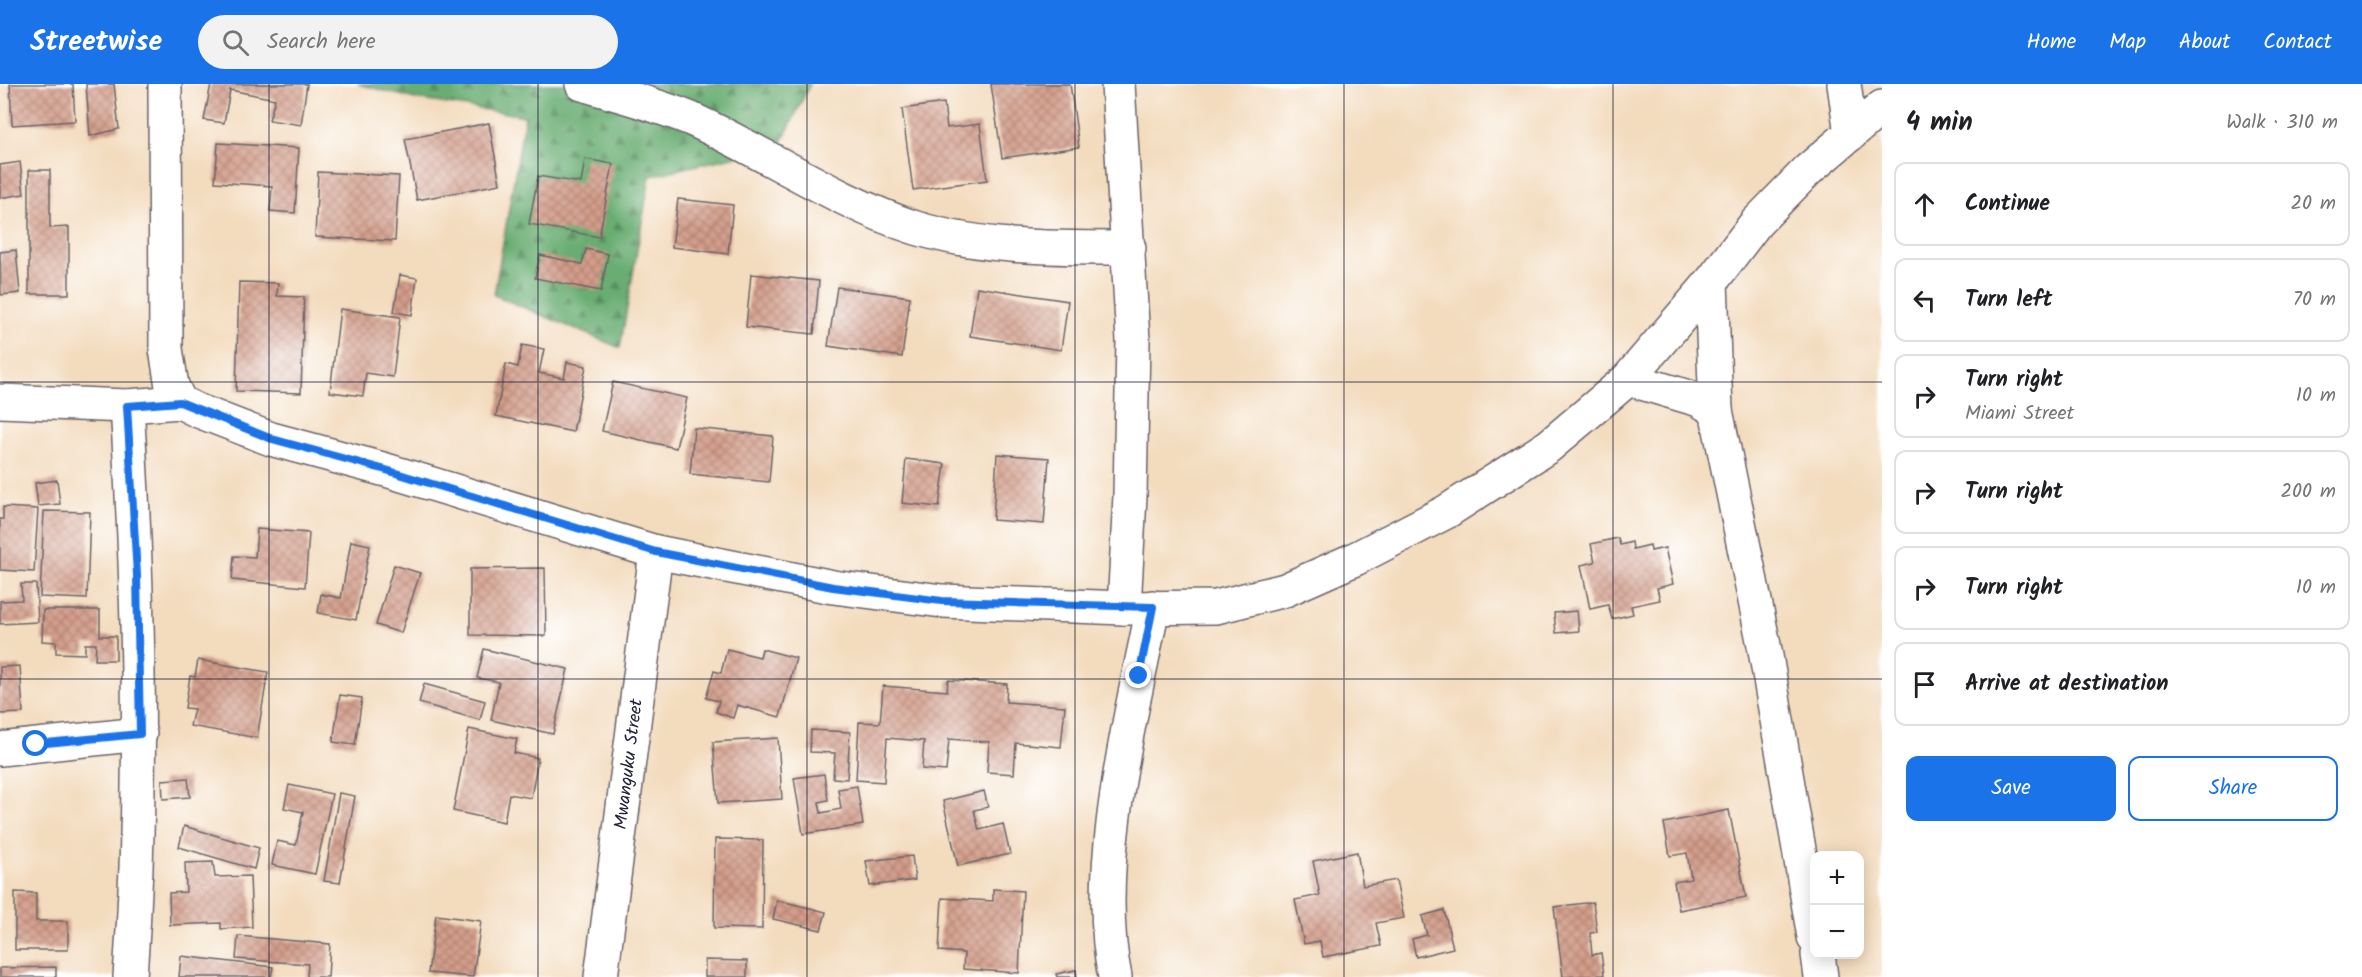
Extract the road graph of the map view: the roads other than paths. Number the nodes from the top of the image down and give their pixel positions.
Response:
1 (165, 84) edge
2 (582, 84) edge
3 (1118, 84) edge
4 (1844, 84) edge
5 (1882, 108) edge
6 (1851, 134) junction
7 (1129, 248) junction
8 (1711, 282) junction
9 (1628, 379) junction
10 (0, 401) edge
11 (180, 402) junction
12 (127, 406) junction
13 (1716, 410) junction
14 (656, 552) junction
15 (1138, 608) junction
16 (140, 734) junction
17 (0, 749) edge
18 (1810, 908) edge
19 (1819, 959) edge
20 (130, 977) edge
21 (601, 977) edge
22 (1115, 977) edge
23 (1821, 977) edge

1 - 11 street
2 - 7 street
3 - 7 street
4 - 6 street
5 - 6 street
6 - 8 street
7 - 15 street
8 - 9 street
8 - 13 street
9 - 13 street
9 - 15 street
10 - 12 street
11 - 12 street
11 - 14 street
12 - 16 street
13 - 18 street
14 - 15 street
14 - 21 street, Mwanguku Street
15 - 22 street
16 - 17 street
16 - 20 street
19 - 23 street

